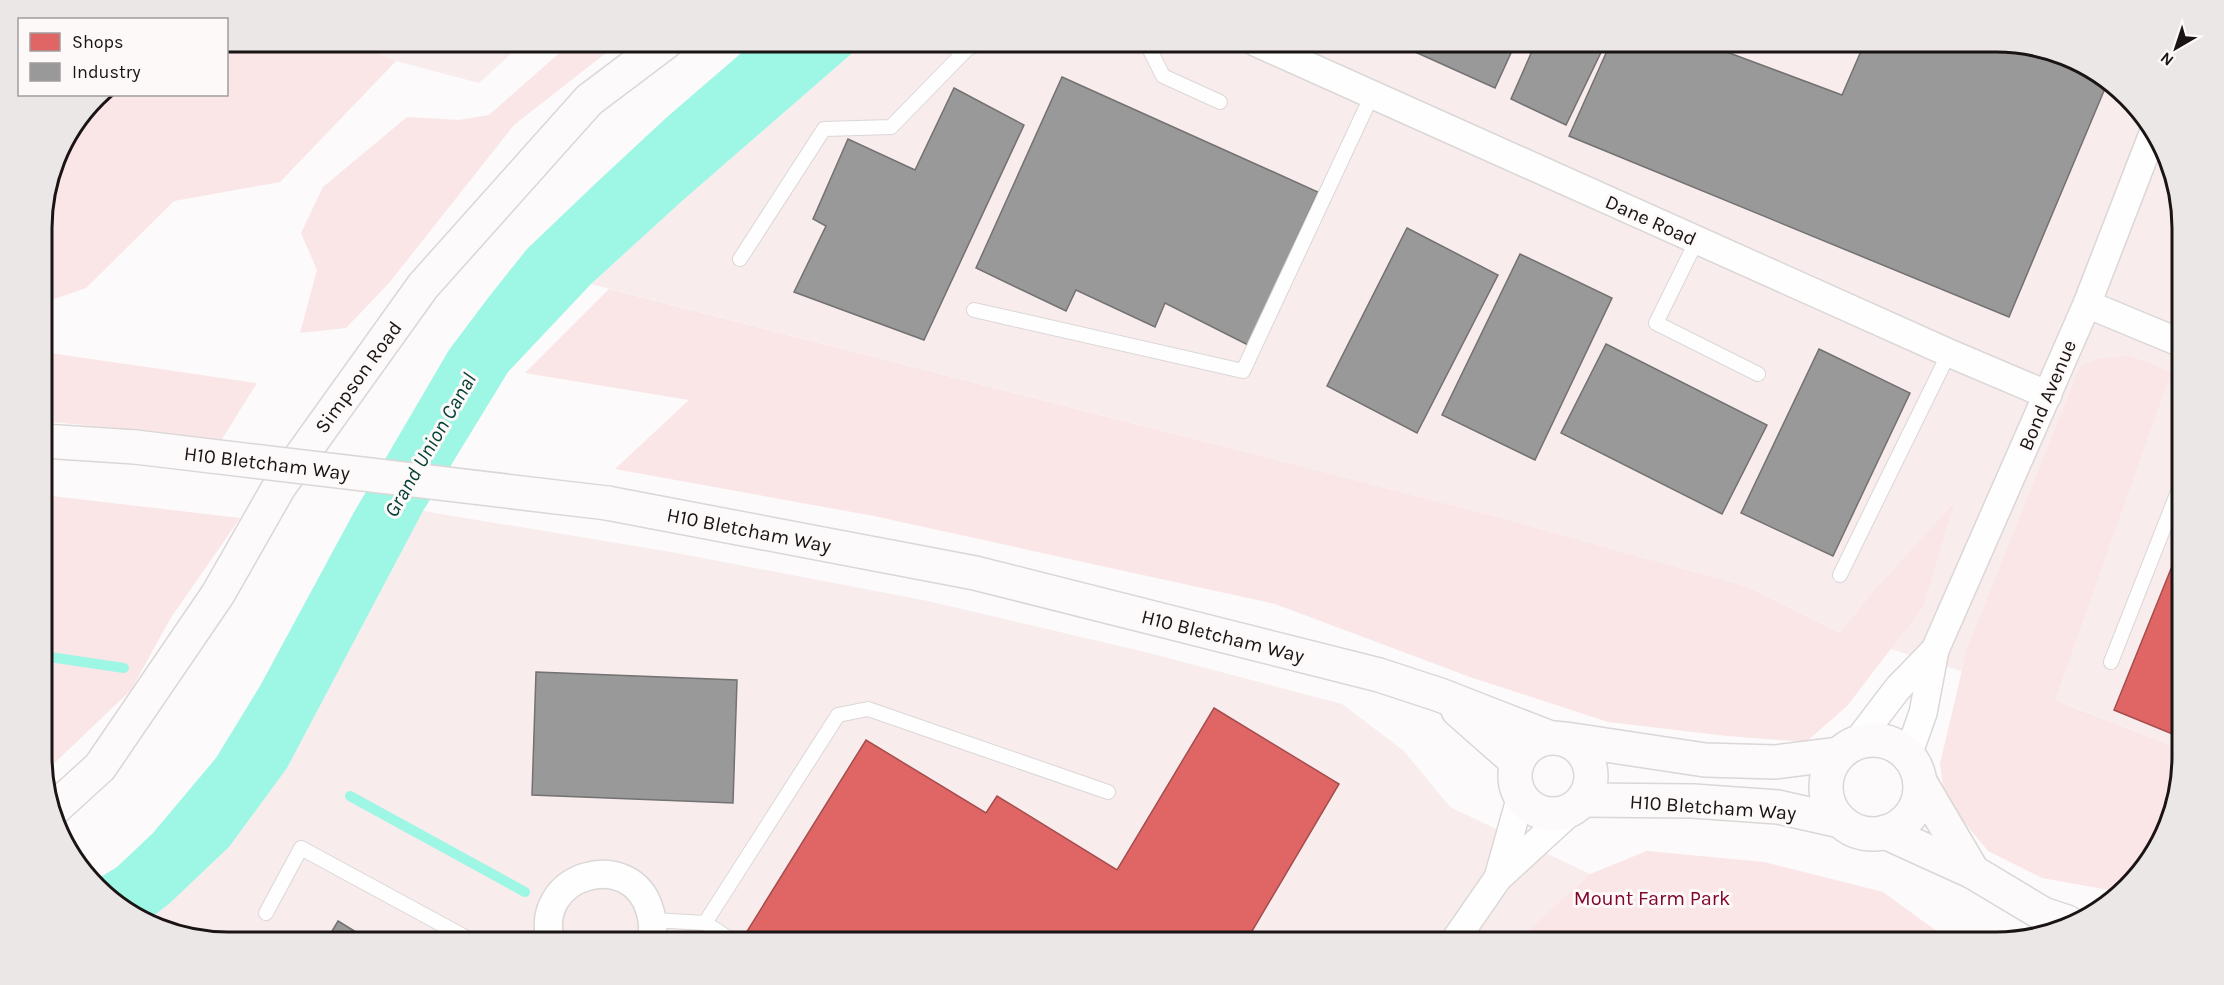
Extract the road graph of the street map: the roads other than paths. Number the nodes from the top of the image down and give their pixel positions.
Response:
1 (653, 52) edge
2 (964, 52) edge
3 (1151, 52) edge
4 (1277, 52) edge
5 (1372, 95) junction
6 (1220, 102) dead end
7 (2149, 143) edge
8 (1697, 240) junction
9 (740, 259) dead end
10 (2086, 304) junction
11 (974, 310) dead end
12 (2172, 339) edge
13 (1949, 353) junction
14 (1758, 374) dead end
15 (2048, 395) junction
16 (53, 442) edge
17 (2172, 507) edge
18 (1840, 575) dead end
19 (1935, 650) junction
20 (2111, 662) dead end
21 (1440, 695) junction
22 (1557, 738) junction
23 (1847, 748) junction
24 (1517, 762) junction
25 (1914, 768) junction
26 (1108, 792) dead end
27 (1521, 796) junction
28 (59, 804) edge
29 (1577, 805) junction
30 (1840, 821) junction
31 (1885, 832) junction
32 (1973, 872) junction
33 (1498, 878) junction
34 (266, 913) dead end
35 (2060, 920) edge
36 (705, 923) junction
37 (456, 932) edge
38 (547, 932) edge
39 (651, 932) edge
40 (719, 932) edge
41 (1461, 932) edge

1 - 28 street, Simpson Road
2 - 9 lane
3 - 6 lane
4 - 5 street, Dane Road
5 - 8 street, Dane Road
5 - 11 lane
7 - 10 street, Bond Avenue
8 - 13 street, Dane Road
8 - 14 lane
10 - 12 street
10 - 15 street, Bond Avenue
13 - 15 street, Dane Road
13 - 18 lane
15 - 19 street, Bond Avenue
16 - 21 street, H10 Bletcham Way, bridge
17 - 20 lane
19 - 23 street, Bond Avenue
19 - 25 street, Bond Avenue
21 - 22 street, H10 Bletcham Way
21 - 24 street, H10 Bletcham Way
22 - 23 street, H10 Bletcham Way
22 - 24 street
22 - 29 street
23 - 25 street
23 - 30 street
24 - 27 street
25 - 31 street
25 - 32 street
26 - 36 lane
27 - 29 street
27 - 33 street
29 - 30 street, H10 Bletcham Way
29 - 33 street
30 - 31 street
31 - 32 street
32 - 35 street
33 - 41 street
34 - 37 lane
36 - 39 lane
36 - 40 lane
38 - 39 street

